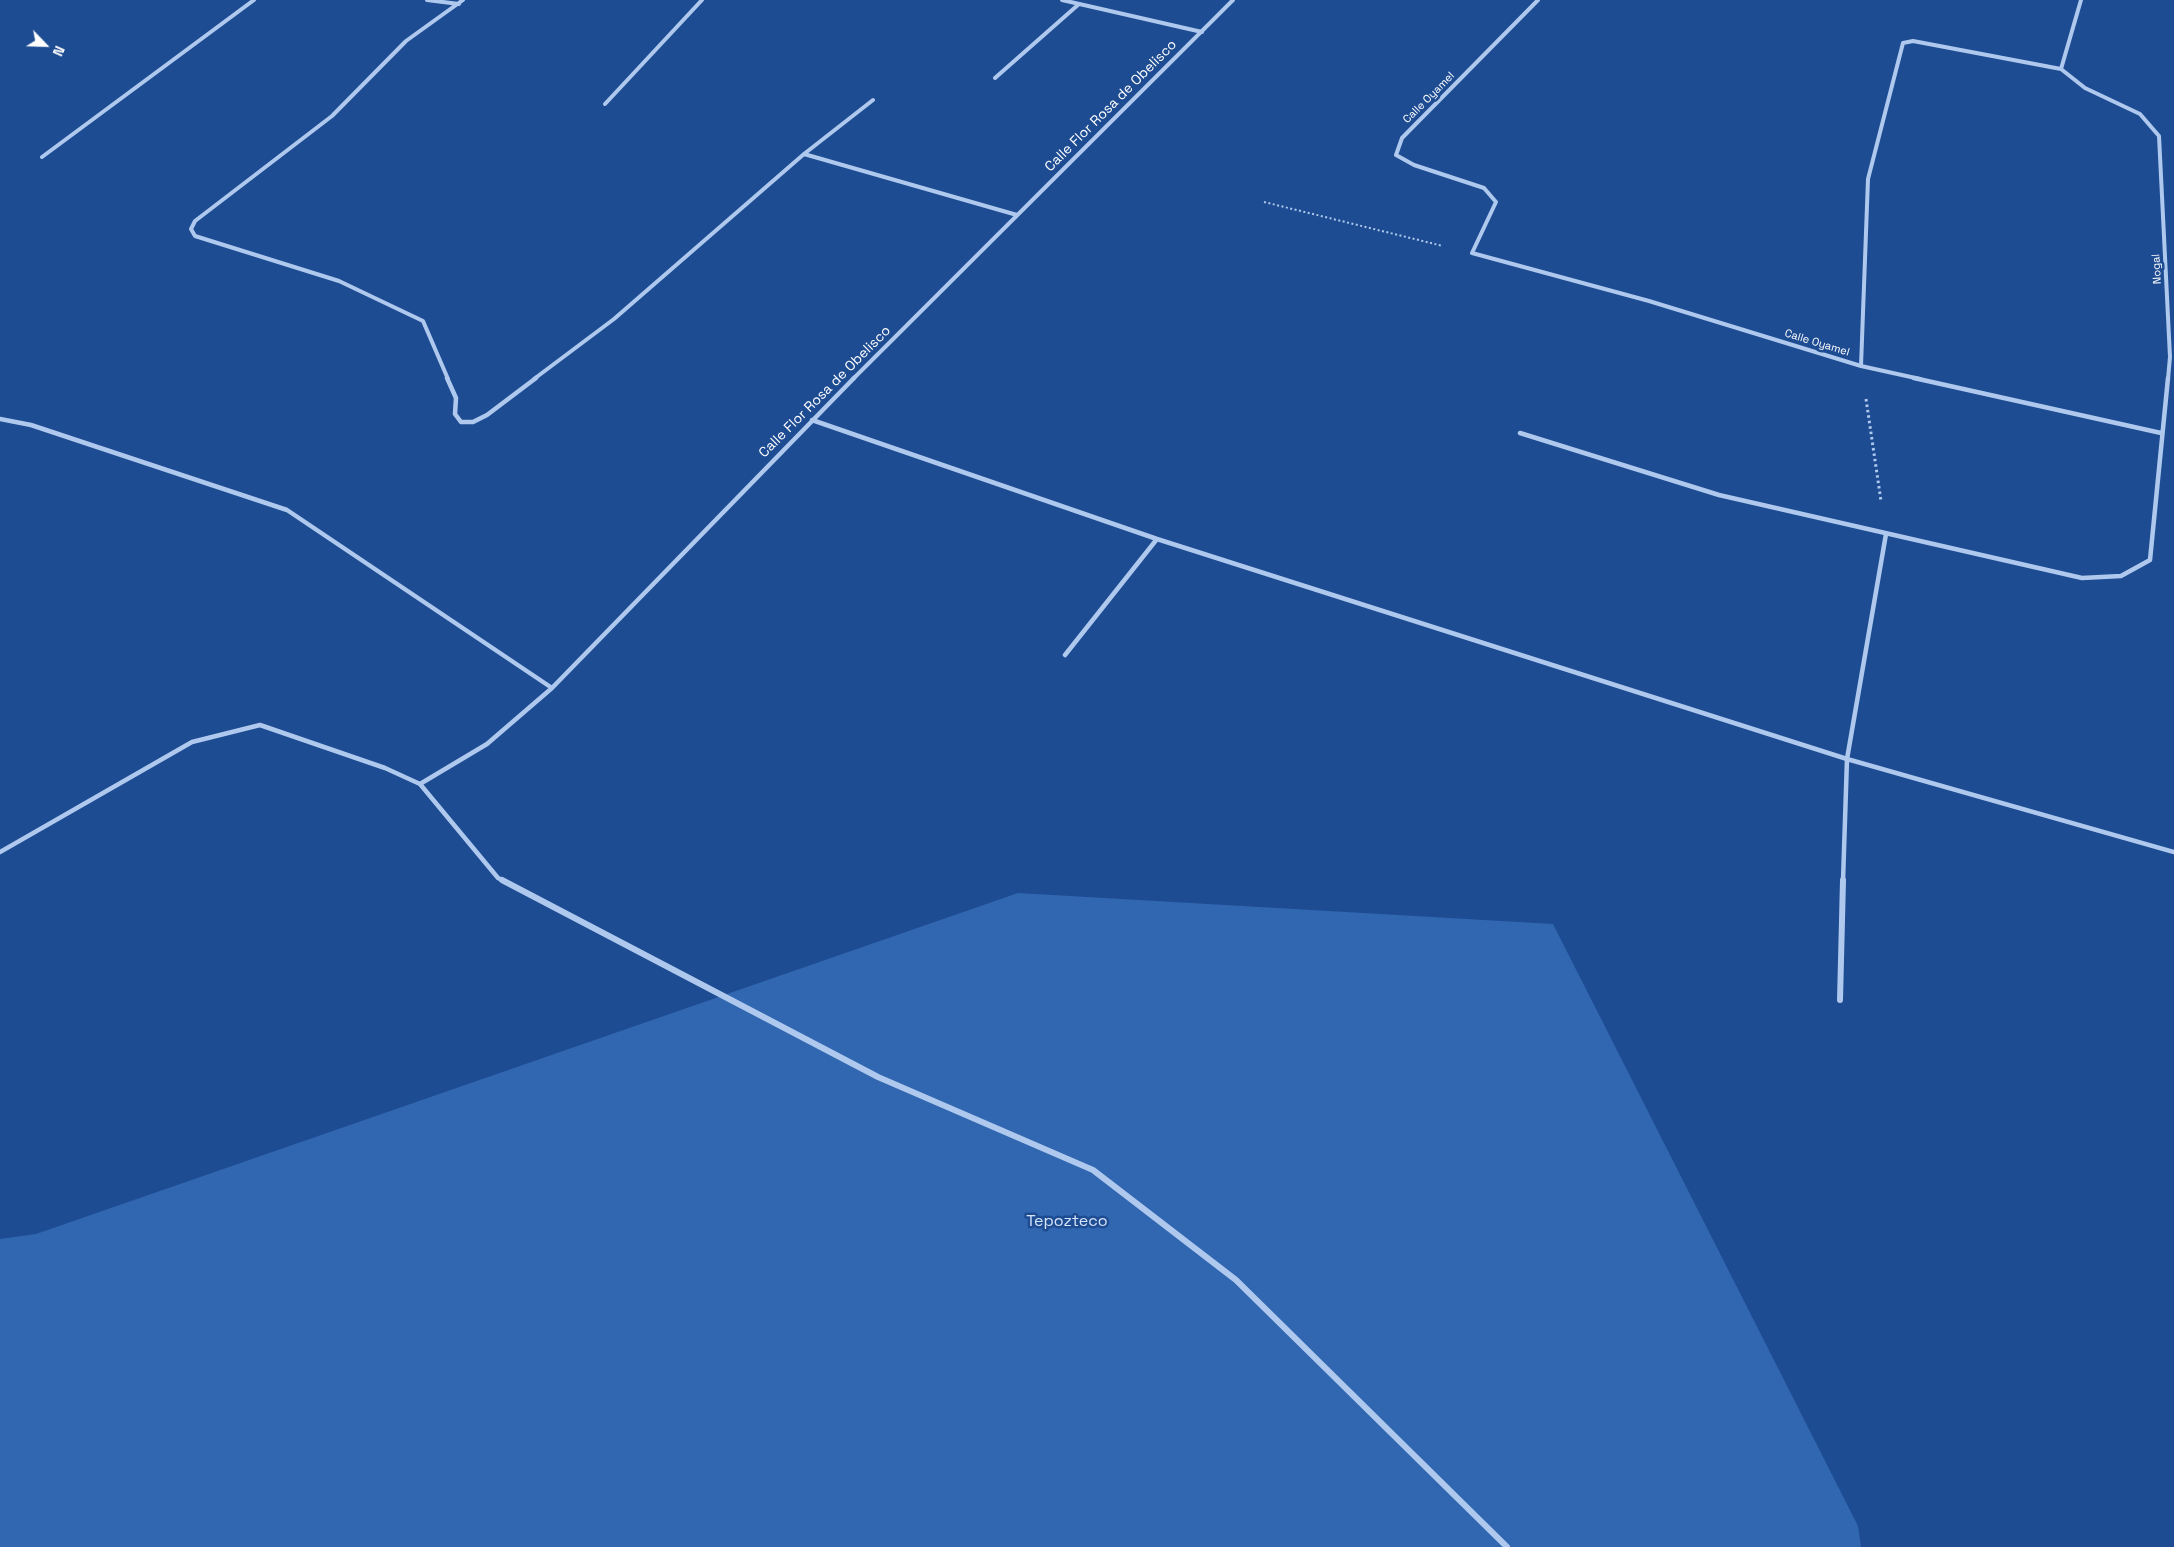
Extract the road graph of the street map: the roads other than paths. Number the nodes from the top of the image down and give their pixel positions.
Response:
1 (254, 0) edge
2 (426, 0) edge
3 (463, 0) edge
4 (702, 0) edge
5 (1062, 0) edge
6 (1233, 0) edge
7 (1538, 0) edge
8 (2081, 0) edge
9 (459, 4) junction
10 (1079, 4) junction
11 (1202, 32) junction
12 (2061, 69) junction
13 (995, 78) dead end
14 (873, 100) dead end
15 (605, 104) dead end
16 (804, 154) junction
17 (42, 157) dead end
18 (1017, 215) junction
19 (1861, 366) junction
20 (0, 419) edge
21 (812, 420) junction
22 (2162, 432) junction
23 (1520, 433) dead end
24 (1886, 534) junction
25 (1157, 539) junction
26 (1066, 656) dead end
27 (552, 688) junction
28 (1847, 759) junction
29 (420, 784) junction
30 (0, 852) edge
31 (2174, 852) edge
32 (1840, 1000) dead end
33 (1507, 1547) edge

1 - 17 street
2 - 9 street
3 - 9 street
4 - 15 street
5 - 10 street
6 - 11 street, Calle Flor Rosa de Obelisco
7 - 19 street, Calle Oyamel
8 - 12 street
9 - 16 street
10 - 11 street
10 - 13 street
11 - 18 street, Calle Flor Rosa de Obelisco
12 - 19 street
12 - 22 street, Nogal
14 - 16 street
16 - 18 street
18 - 21 street, Calle Flor Rosa de Obelisco
19 - 22 street, Calle Oyamel
20 - 27 street
21 - 25 street
21 - 27 street, Calle Flor Rosa de Obelisco
22 - 24 street, Nogal
23 - 24 street
24 - 28 street
25 - 26 street
25 - 28 street
27 - 29 street, Calle Flor Rosa de Obelisco
28 - 31 street
28 - 32 street
29 - 30 street
29 - 33 street

